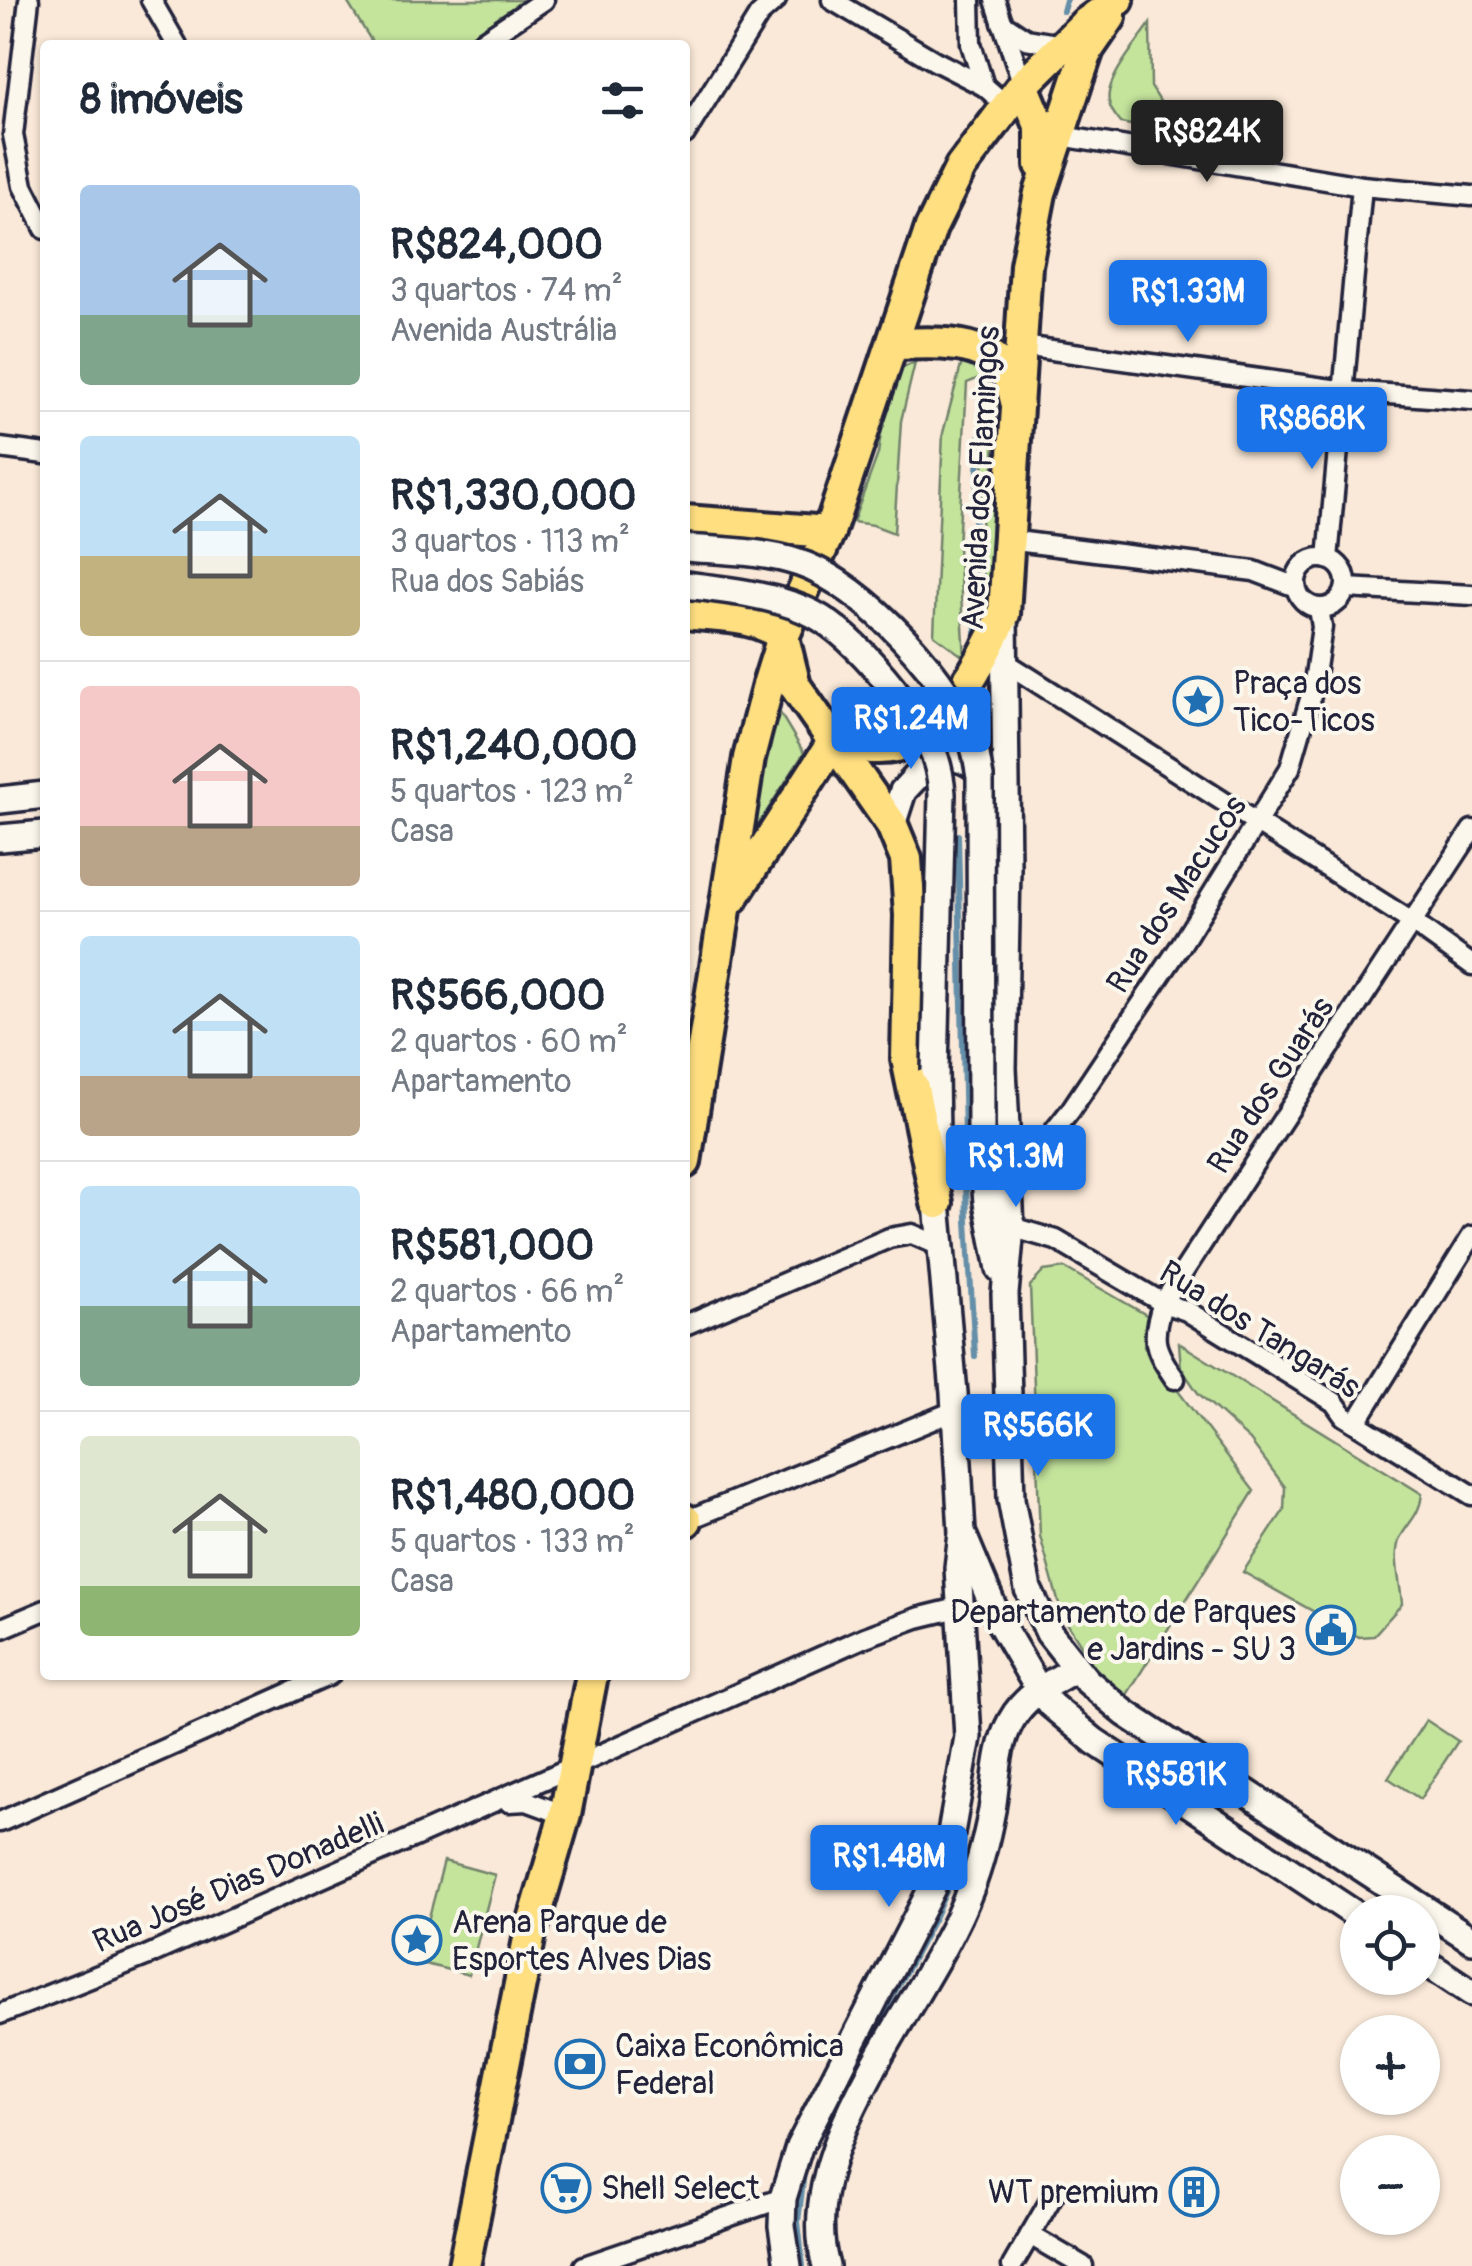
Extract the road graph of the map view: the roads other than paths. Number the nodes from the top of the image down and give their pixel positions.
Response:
1 (28, 0) edge
2 (151, 0) edge
3 (544, 0) edge
4 (776, 0) edge
5 (832, 0) edge
6 (970, 0) edge
7 (995, 0) edge
8 (1120, 0) edge
9 (1002, 22) junction
10 (173, 40) edge
11 (484, 40) edge
12 (1075, 47) junction
13 (1005, 92) junction
14 (690, 126) edge
15 (1060, 136) junction
16 (1362, 186) junction
17 (1040, 193) junction
18 (1472, 196) edge
19 (40, 219) edge
20 (893, 344) junction
21 (1024, 346) junction
22 (1346, 391) junction
23 (1472, 400) edge
24 (1018, 409) junction
25 (0, 448) edge
26 (40, 453) edge
27 (690, 521) edge
28 (790, 530) junction
29 (828, 532) junction
30 (1008, 540) junction
31 (690, 549) edge
32 (1328, 558) junction
33 (690, 585) edge
34 (1296, 587) junction
35 (1346, 588) junction
36 (1472, 595) edge
37 (1319, 608) junction
38 (690, 614) edge
39 (1004, 614) junction
40 (752, 621) junction
41 (783, 637) junction
42 (1005, 662) junction
43 (834, 741) junction
44 (40, 796) edge
45 (0, 800) edge
46 (1007, 810) junction
47 (892, 825) junction
48 (1257, 825) junction
49 (1472, 830) edge
50 (40, 834) edge
51 (0, 838) edge
52 (722, 917) junction
53 (1412, 922) junction
54 (1472, 966) edge
55 (690, 1129) edge
56 (1009, 1180) junction
57 (937, 1203) junction
58 (1012, 1227) junction
59 (1472, 1236) edge
60 (940, 1246) junction
61 (1464, 1265) edge
62 (1005, 1294) junction
63 (1163, 1304) junction
64 (690, 1323) edge
65 (1176, 1379) dead end
66 (954, 1411) junction
67 (1356, 1423) junction
68 (1472, 1495) edge
69 (690, 1519) edge
70 (962, 1533) junction
71 (962, 1606) junction
72 (40, 1612) edge
73 (0, 1629) edge
74 (1080, 1674) junction
75 (319, 1680) edge
76 (591, 1680) edge
77 (1039, 1690) junction
78 (574, 1768) junction
79 (499, 1802) junction
80 (566, 1816) junction
81 (0, 1822) edge
82 (1340, 1904) edge
83 (1472, 1940) edge
84 (1440, 1972) edge
85 (1472, 1993) edge
86 (0, 2014) edge
87 (1055, 2192) dead end
88 (783, 2198) junction
89 (1030, 2236) junction
90 (591, 2265) edge
91 (464, 2266) edge
92 (788, 2266) edge
93 (826, 2266) edge
94 (1012, 2266) edge
95 (1083, 2266) edge

1 - 19 street
2 - 10 street
3 - 11 street
4 - 14 street
5 - 13 street
6 - 13 street
7 - 9 street
8 - 12 main road
9 - 12 street
9 - 13 street
12 - 13 main road
12 - 15 main road, Avenida dos Flamingos
13 - 17 main road
13 - 20 main road
15 - 16 street
15 - 17 main road, Avenida dos Flamingos
16 - 18 street
16 - 22 street
17 - 21 main road, Avenida dos Flamingos
20 - 24 main road
20 - 29 main road
21 - 22 street
21 - 24 main road, Avenida dos Flamingos
22 - 23 street
22 - 32 street
24 - 30 main road, Avenida dos Flamingos
25 - 26 street
27 - 28 main road
28 - 29 main road
28 - 40 main road
29 - 41 main road
30 - 34 street
30 - 39 main road, Avenida dos Flamingos
31 - 62 main road, bridge
32 - 34 street
32 - 35 street
33 - 57 main road, bridge
34 - 37 street
35 - 36 street
35 - 37 street
37 - 48 street, Rua dos Macucos
38 - 40 main road
39 - 42 main road, Avenida dos Flamingos
39 - 43 main road
40 - 41 main road
41 - 43 main road
41 - 52 main road
42 - 46 main road, Avenida dos Flamingos
42 - 48 street
43 - 47 main road
43 - 52 main road
44 - 45 main road
46 - 47 main road
46 - 56 main road, Avenida dos Flamingos
47 - 57 main road
48 - 53 street
48 - 56 street, Rua dos Macucos
49 - 53 street, Rua dos Guarás
50 - 51 main road
52 - 55 main road
53 - 54 street
53 - 63 street, Rua dos Guarás
56 - 58 main road, Avenida dos Flamingos
57 - 60 main road
58 - 62 main road, Avenida dos Flamingos
58 - 63 street, Rua dos Tangarás
59 - 61 street
60 - 64 street
60 - 66 main road
61 - 67 street
62 - 74 main road, Avenida dos Flamingos
63 - 65 street, Rua dos Guarás
63 - 67 street, Rua dos Tangarás
66 - 69 street
66 - 70 main road
67 - 68 street, Rua dos Tangarás
70 - 71 main road
70 - 77 main road
71 - 78 street, Rua José Dias Donadelli
71 - 88 main road
72 - 73 street
74 - 77 main road
74 - 83 main road, Avenida dos Flamingos
75 - 81 street
76 - 78 main road
77 - 82 main road
77 - 93 main road
78 - 79 street, Rua José Dias Donadelli
78 - 80 main road
79 - 80 street
79 - 86 street, Rua José Dias Donadelli
80 - 91 main road
84 - 85 main road
87 - 89 street
88 - 90 street
88 - 92 main road
89 - 94 street
89 - 95 street

